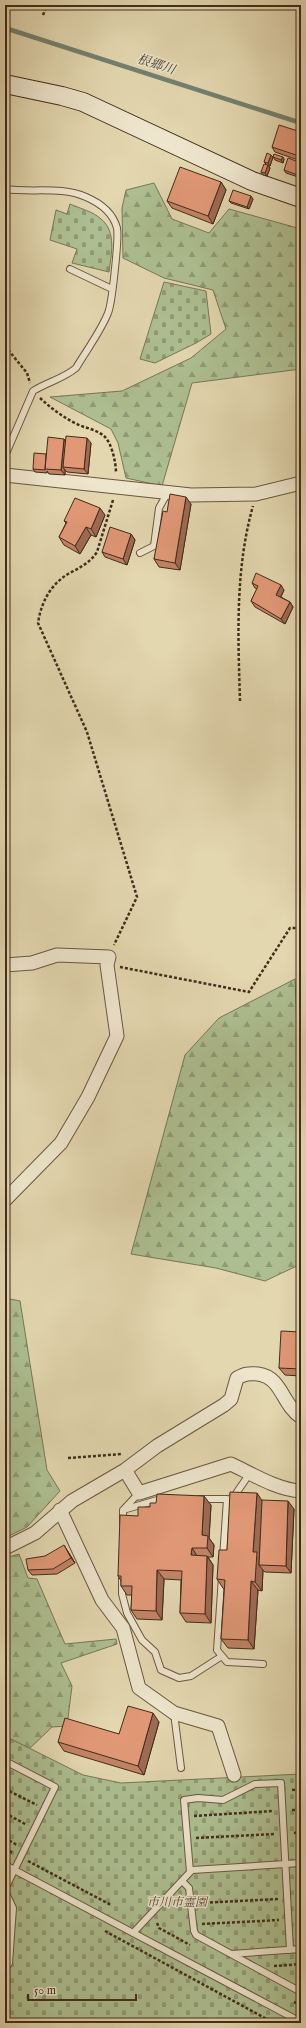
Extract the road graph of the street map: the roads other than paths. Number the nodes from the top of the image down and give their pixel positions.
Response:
1 (5, 84) edge
2 (5, 189) edge
3 (301, 198) edge
4 (70, 269) dead end
5 (112, 289) junction
6 (5, 456) edge
7 (5, 475) edge
8 (301, 483) edge
9 (168, 492) junction
10 (140, 553) dead end
11 (5, 965) edge
12 (5, 1200) edge
13 (301, 1417) edge
14 (125, 1470) junction
15 (250, 1473) junction
16 (301, 1490) edge
17 (139, 1493) junction
18 (168, 1498) edge
19 (190, 1499) edge
20 (227, 1499) junction
21 (60, 1510) junction
22 (123, 1510) junction
23 (123, 1531) edge
24 (5, 1548) edge
25 (222, 1563) edge
26 (122, 1570) edge
27 (222, 1570) edge
28 (222, 1656) junction
29 (263, 1664) dead end
30 (174, 1713) junction
31 (5, 1761) edge
32 (181, 1768) dead end
33 (234, 1774) dead end
34 (286, 1864) junction
35 (301, 1864) edge
36 (5, 1865) edge
37 (14, 1870) junction
38 (190, 1872) junction
39 (182, 1881) junction
40 (5, 1890) edge
41 (133, 1933) junction
42 (301, 1949) edge
43 (290, 1950) junction
44 (231, 1954) junction
45 (5, 1970) edge
46 (301, 1992) edge
47 (301, 2022) edge

1 - 3 street
2 - 5 lane
4 - 5 lane
5 - 6 lane
7 - 9 street
8 - 9 street
9 - 10 lane
11 - 12 street
13 - 14 street
14 - 17 street
14 - 21 street
15 - 16 street
15 - 17 street
15 - 20 lane
17 - 22 lane
18 - 22 lane
19 - 20 lane
20 - 25 lane
21 - 24 street
21 - 30 street
22 - 23 lane
26 - 28 lane
27 - 28 lane
28 - 29 lane
30 - 32 lane
30 - 33 street
31 - 37 lane
34 - 35 lane
34 - 38 lane
34 - 38 lane
34 - 43 lane
36 - 37 lane
37 - 40 lane
37 - 41 lane
38 - 39 lane
39 - 41 lane
39 - 44 lane
40 - 45 lane
41 - 47 lane
42 - 43 lane
43 - 44 lane
44 - 46 lane

